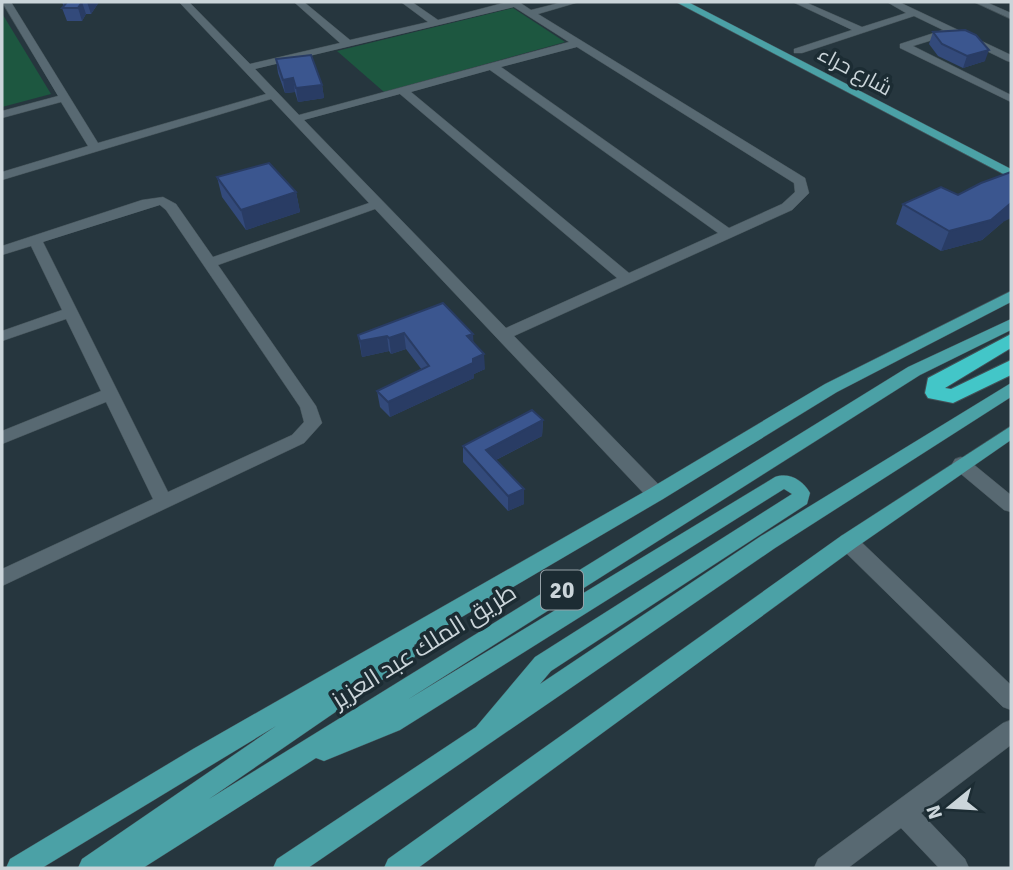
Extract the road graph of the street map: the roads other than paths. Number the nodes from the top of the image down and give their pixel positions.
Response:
1 (184, 2) edge
2 (299, 2) edge
3 (406, 2) edge
4 (574, 2) edge
5 (681, 2) edge
6 (798, 2) edge
7 (892, 2) edge
8 (979, 2) edge
9 (993, 2) edge
10 (514, 3) edge
11 (702, 7) edge
12 (6, 8) edge
13 (1011, 10) edge
14 (530, 13) junction
15 (915, 13) junction
16 (1011, 16) edge
17 (436, 23) junction
18 (860, 30) junction
19 (952, 31) junction
20 (578, 43) junction
21 (348, 44) junction
22 (798, 51) junction
23 (1011, 59) edge
24 (492, 66) junction
25 (247, 68) junction
26 (402, 90) junction
27 (273, 95) junction
28 (64, 98) junction
29 (1011, 99) edge
30 (2, 115) edge
31 (296, 119) junction
32 (95, 148) junction
33 (1011, 160) edge
34 (1011, 174) edge
35 (2, 176) edge
36 (378, 204) junction
37 (728, 233) junction
38 (35, 240) junction
39 (2, 251) edge
40 (210, 263) junction
41 (627, 279) junction
42 (1011, 296) edge
43 (70, 312) junction
44 (1011, 324) edge
45 (503, 335) junction
46 (2, 336) edge
47 (1011, 340) edge
48 (1011, 367) edge
49 (1011, 389) edge
50 (110, 394) junction
51 (1011, 432) edge
52 (2, 438) edge
53 (961, 464) junction
54 (656, 494) junction
55 (164, 502) junction
56 (1011, 505) edge
57 (848, 542) junction
58 (533, 564) junction
59 (2, 578) edge
60 (1011, 700) edge
61 (1011, 731) edge
62 (484, 734) junction
63 (281, 767) junction
64 (903, 811) junction
65 (19, 868) edge
66 (91, 868) edge
67 (120, 868) edge
68 (286, 868) edge
69 (397, 868) edge
70 (827, 868) edge
71 (956, 868) edge

1 - 25 street
2 - 21 street
3 - 17 street
4 - 14 street
5 - 11 main road, شارع حراء
6 - 18 street
7 - 15 street
8 - 16 street
9 - 13 street
10 - 14 street
10 - 17 street
11 - 22 main road, شارع حراء
11 - 34 main road, شارع حراء
12 - 28 street
14 - 20 street
15 - 18 street
15 - 19 street
17 - 21 street
18 - 22 street
19 - 23 street
19 - 29 street
20 - 24 street
20 - 37 street
21 - 25 street
22 - 33 main road, شارع حراء
24 - 26 street
24 - 37 street
25 - 27 street
26 - 31 street
26 - 41 street
27 - 31 street
27 - 32 street
28 - 30 street
28 - 32 street
31 - 36 street
32 - 35 street
36 - 40 street
36 - 45 street
37 - 41 street
38 - 39 street
38 - 40 street
38 - 43 street
40 - 55 street
41 - 45 street
42 - 54 main road
43 - 46 street
43 - 50 street
44 - 63 main road, طريق الملك عبد العزيز / 20
45 - 54 street
47 - 48 highway
49 - 62 main road
50 - 52 street
50 - 55 street
51 - 53 main road
53 - 56 street
53 - 57 main road
54 - 58 main road
55 - 59 street
57 - 60 street
57 - 69 main road
58 - 65 main road
58 - 66 main road
61 - 64 street
62 - 63 main road
62 - 68 main road
63 - 67 main road, طريق الملك عبد العزيز / 20
64 - 70 street
64 - 71 street

